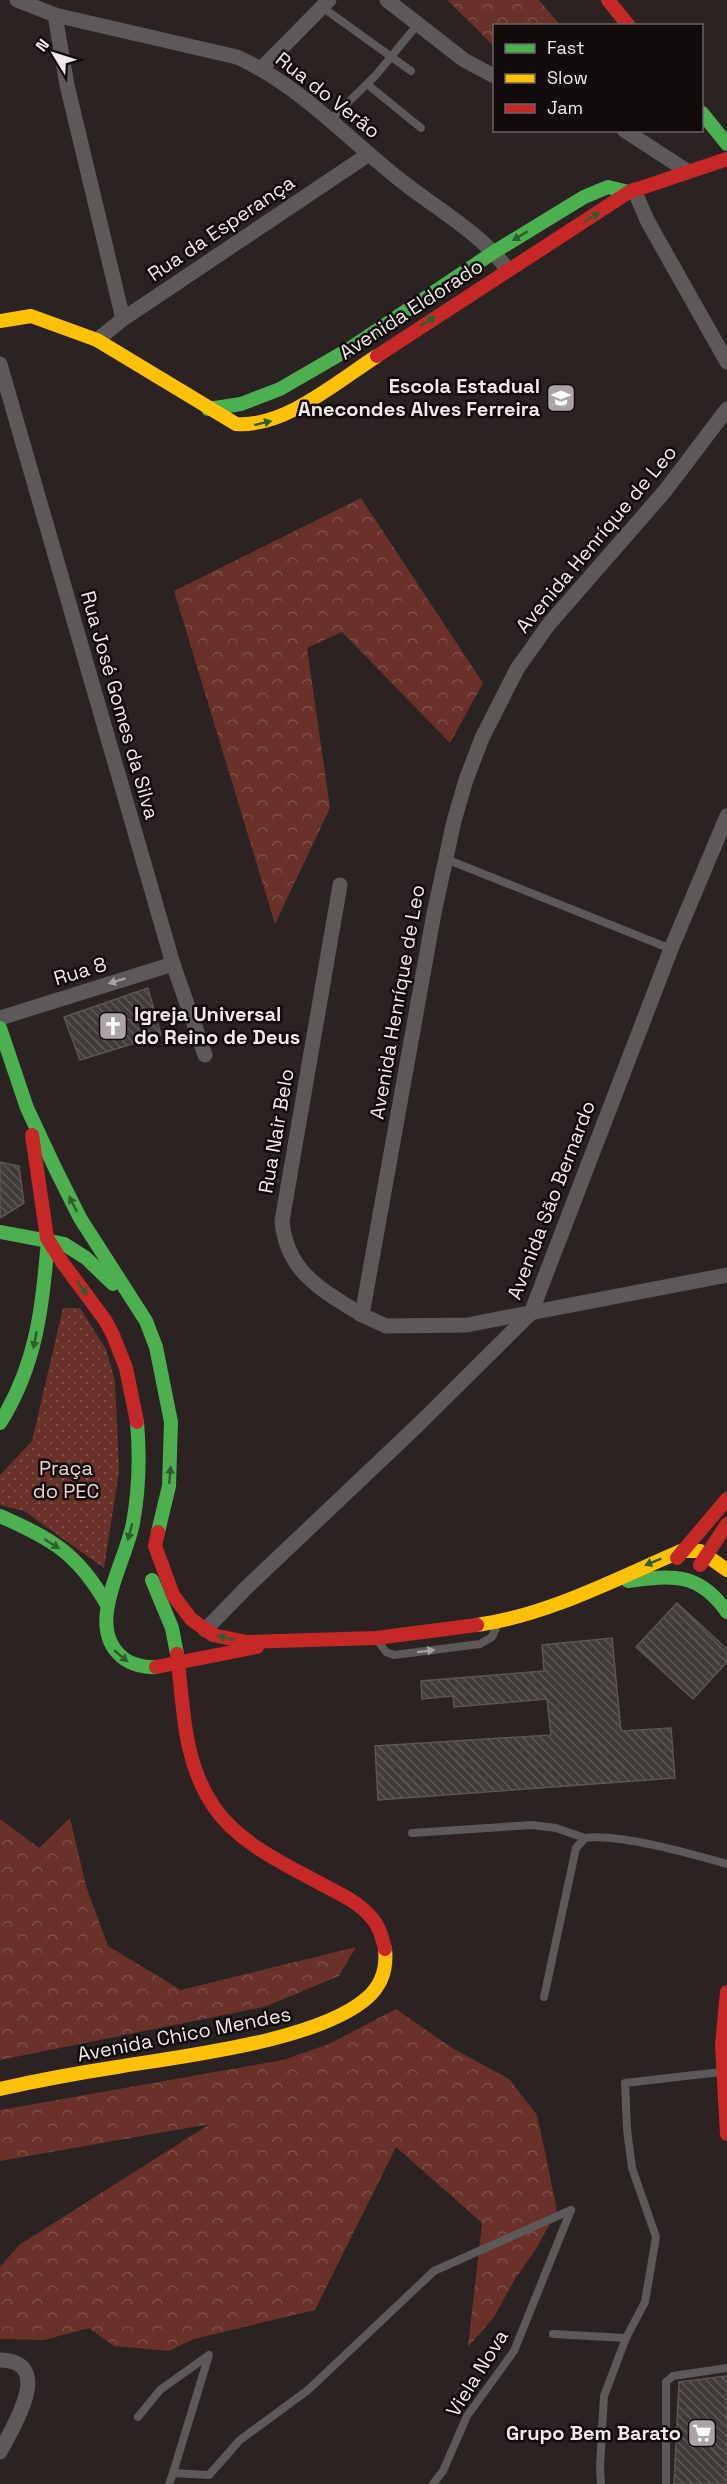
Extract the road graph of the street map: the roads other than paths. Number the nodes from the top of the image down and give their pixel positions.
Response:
1 (17, 0) edge
2 (387, 0) edge
3 (608, 0) edge
4 (326, 3) edge
5 (55, 15) junction
6 (418, 24) junction
7 (627, 24) edge
8 (391, 57) junction
9 (261, 69) junction
10 (411, 71) dead end
11 (493, 75) edge
12 (367, 84) junction
13 (703, 114) edge
14 (329, 121) junction
15 (421, 128) dead end
16 (627, 132) edge
17 (727, 144) edge
18 (369, 154) junction
19 (727, 159) edge
20 (687, 171) junction
21 (631, 191) junction
22 (494, 252) junction
23 (508, 270) junction
24 (123, 319) junction
25 (0, 321) edge
26 (97, 340) junction
27 (349, 349) junction
28 (727, 362) edge
29 (0, 364) edge
30 (360, 365) junction
31 (208, 409) junction
32 (727, 409) edge
33 (727, 816) edge
34 (446, 859) junction
35 (340, 885) dead end
36 (671, 949) junction
37 (173, 964) junction
38 (0, 1018) edge
39 (0, 1028) edge
40 (205, 1055) dead end
41 (27, 1108) junction
42 (0, 1232) edge
43 (48, 1240) junction
44 (727, 1275) edge
45 (137, 1307) junction
46 (531, 1313) junction
47 (362, 1315) junction
48 (0, 1423) edge
49 (727, 1499) edge
50 (0, 1516) edge
51 (727, 1524) edge
52 (155, 1546) junction
53 (681, 1551) junction
54 (705, 1553) junction
55 (727, 1570) edge
56 (676, 1576) junction
57 (694, 1580) junction
58 (603, 1584) junction
59 (106, 1603) junction
60 (727, 1612) edge
61 (498, 1622) junction
62 (198, 1638) junction
63 (376, 1638) junction
64 (284, 1641) junction
65 (178, 1664) junction
66 (412, 1833) dead end
67 (585, 1838) junction
68 (727, 1864) edge
69 (727, 1992) edge
70 (544, 1997) dead end
71 (722, 2072) junction
72 (0, 2090) edge
73 (727, 2134) edge
74 (553, 2334) dead end
75 (626, 2338) junction
76 (0, 2360) edge
77 (727, 2368) edge
78 (138, 2417) dead end
79 (0, 2452) edge
80 (173, 2473) junction
81 (168, 2484) edge
82 (433, 2484) edge
83 (602, 2484) edge
84 (666, 2484) edge

1 - 5 street, Rua do Verão
2 - 6 street
3 - 7 main road
4 - 8 lane
4 - 9 street
5 - 9 street, Rua do Verão
5 - 24 street
6 - 8 lane
6 - 11 street
8 - 10 lane
8 - 12 lane
9 - 14 street, Rua do Verão
12 - 14 lane
12 - 15 lane
13 - 17 main road
14 - 18 street, Rua do Verão
16 - 20 street
18 - 22 street, Rua do Verão
18 - 24 street, Rua da Esperança
19 - 20 main road, Avenida Eldorado
20 - 21 main road, Avenida Eldorado
21 -> 22 main road, Avenida Eldorado
23 -> 21 main road, Avenida Eldorado
21 - 28 street
22 - 23 street, Rua do Verão
22 - 27 main road, Avenida Eldorado
30 -> 23 main road, Avenida Eldorado
24 - 26 street, Rua da Esperança
25 - 26 main road, Avenida Eldorado
26 - 31 main road, Avenida Eldorado
27 - 30 main road
27 - 31 main road, Avenida Eldorado
29 - 37 street, Rua José Gomes da Silva
31 -> 30 main road, Avenida Eldorado
32 - 34 street, Avenida Henríque de Leo
33 - 36 street, Avenida São Bernardo
34 - 36 lane
34 - 47 street, Avenida Henríque de Leo
35 - 47 street, Rua Nair Belo
36 - 46 street, Avenida São Bernardo
37 -> 38 street, Rua 8
37 - 40 street, Rua José Gomes da Silva
39 - 41 main road
41 - 43 main road
45 -> 41 main road
42 - 43 main road
43 - 45 main road
43 -> 48 main road
43 -> 59 main road
44 - 46 street
52 -> 45 main road, Avenida Chico Mendes
46 - 47 street
46 - 62 street, Avenida São Bernardo
49 - 53 main road
50 -> 59 main road
51 - 54 main road
52 - 62 main road
52 - 65 main road, Avenida Chico Mendes
53 - 54 main road
53 - 56 main road
53 -> 58 main road
54 - 55 main road
54 - 57 main road
56 - 57 main road
56 - 58 main road
57 - 60 main road
58 - 61 main road
59 -> 65 main road
61 - 63 main road
63 -> 61 lane
64 -> 62 main road
62 - 65 main road
63 - 64 main road
64 - 65 main road
65 - 72 main road, Avenida Chico Mendes
66 - 67 lane
67 - 68 lane
67 - 70 lane
69 - 71 main road
71 - 73 main road
71 - 75 lane
74 - 75 lane
75 - 83 lane
76 - 79 street
77 - 84 lane
78 - 80 lane
80 - 81 lane
80 - 82 lane, Viela Nova

